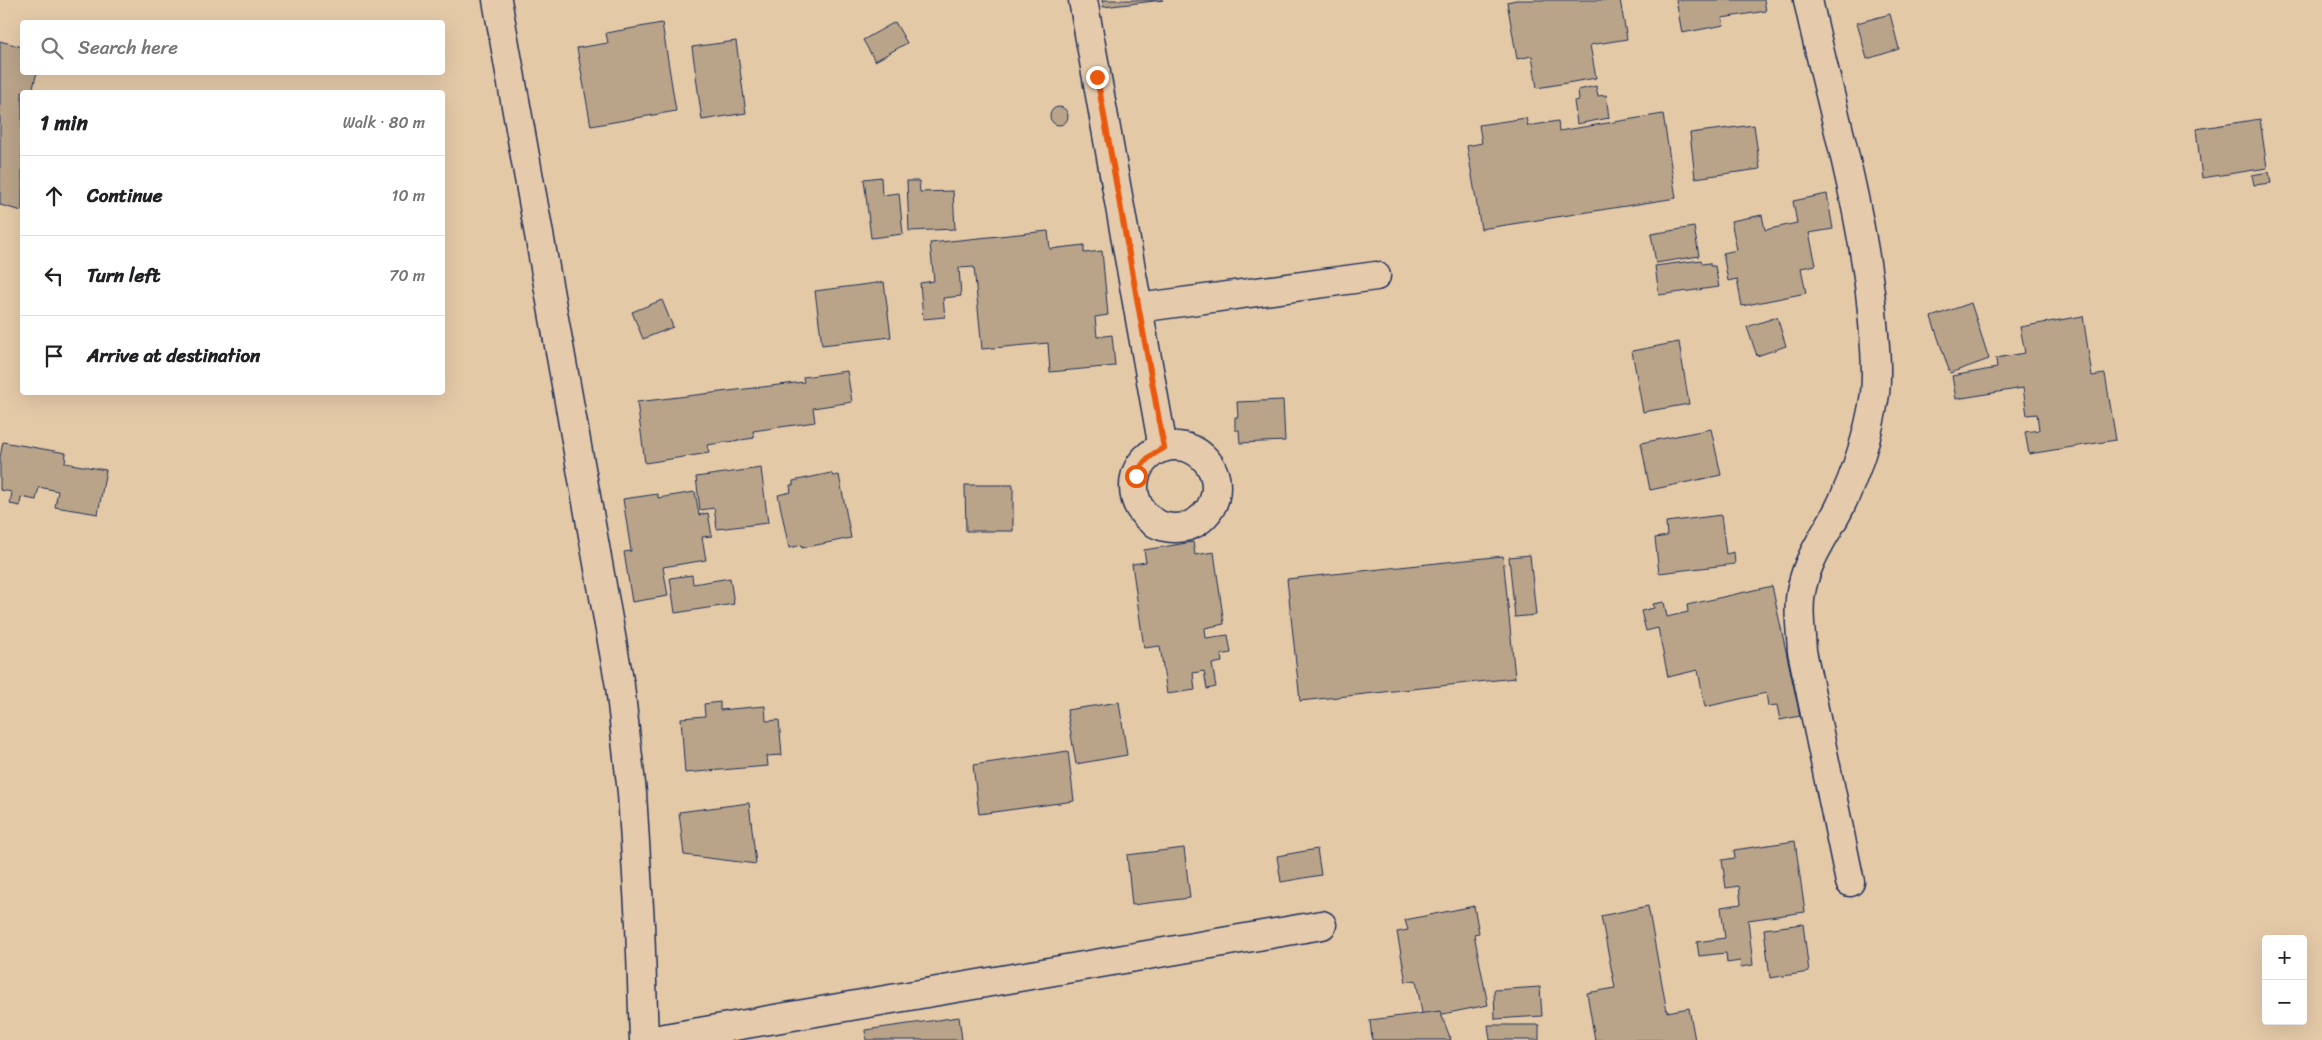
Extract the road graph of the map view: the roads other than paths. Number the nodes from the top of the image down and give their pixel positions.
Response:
1 (497, 0) edge
2 (1083, 0) edge
3 (1808, 0) edge
4 (1376, 276) dead end
5 (1138, 308) junction
6 (1164, 448) dead end
7 (1850, 882) dead end
8 (1322, 925) dead end
9 (644, 1040) edge
10 (654, 1040) edge

1 - 9 street
2 - 5 street
3 - 7 street
4 - 5 street
5 - 6 street
8 - 10 street

